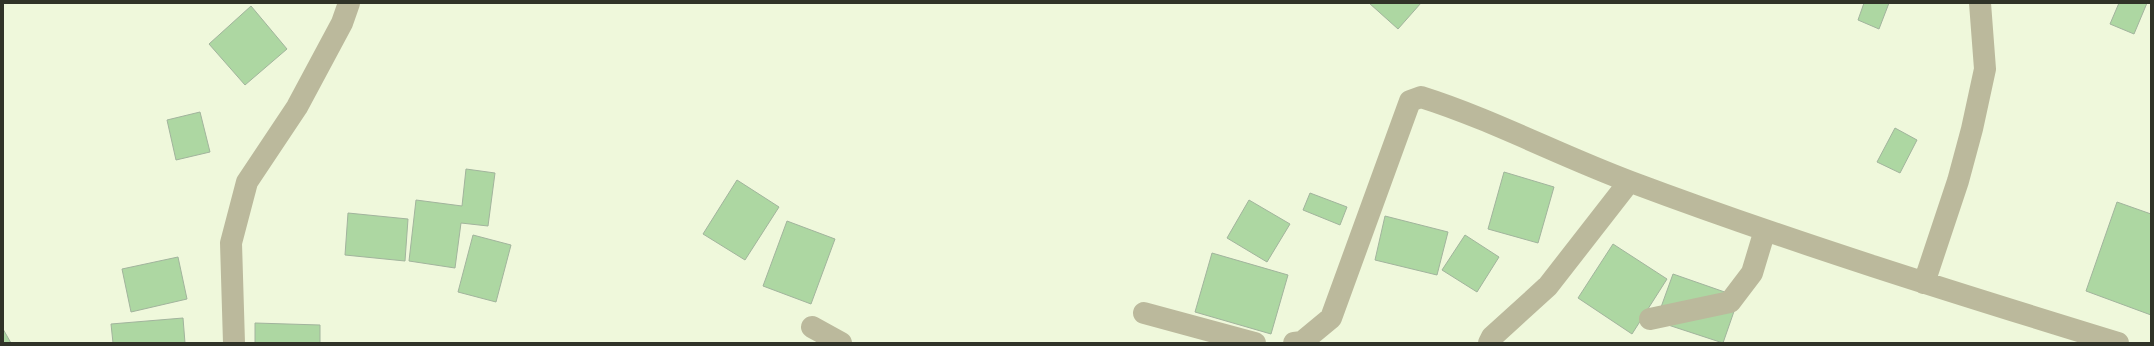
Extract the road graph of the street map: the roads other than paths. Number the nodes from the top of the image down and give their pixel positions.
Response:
1 (349, 3) edge
2 (1980, 3) edge
3 (1629, 182) junction
4 (1765, 230) junction
5 (1924, 283) junction
6 (1144, 313) dead end
7 (1650, 319) dead end
8 (812, 328) dead end
9 (234, 343) edge
10 (841, 343) edge
11 (1255, 343) edge
12 (1294, 343) edge
13 (1489, 343) edge
14 (2118, 343) edge

1 - 9 street
2 - 5 street
3 - 4 street
3 - 12 street
3 - 13 street
4 - 5 street
4 - 7 street
5 - 14 street
6 - 11 street
8 - 10 street

